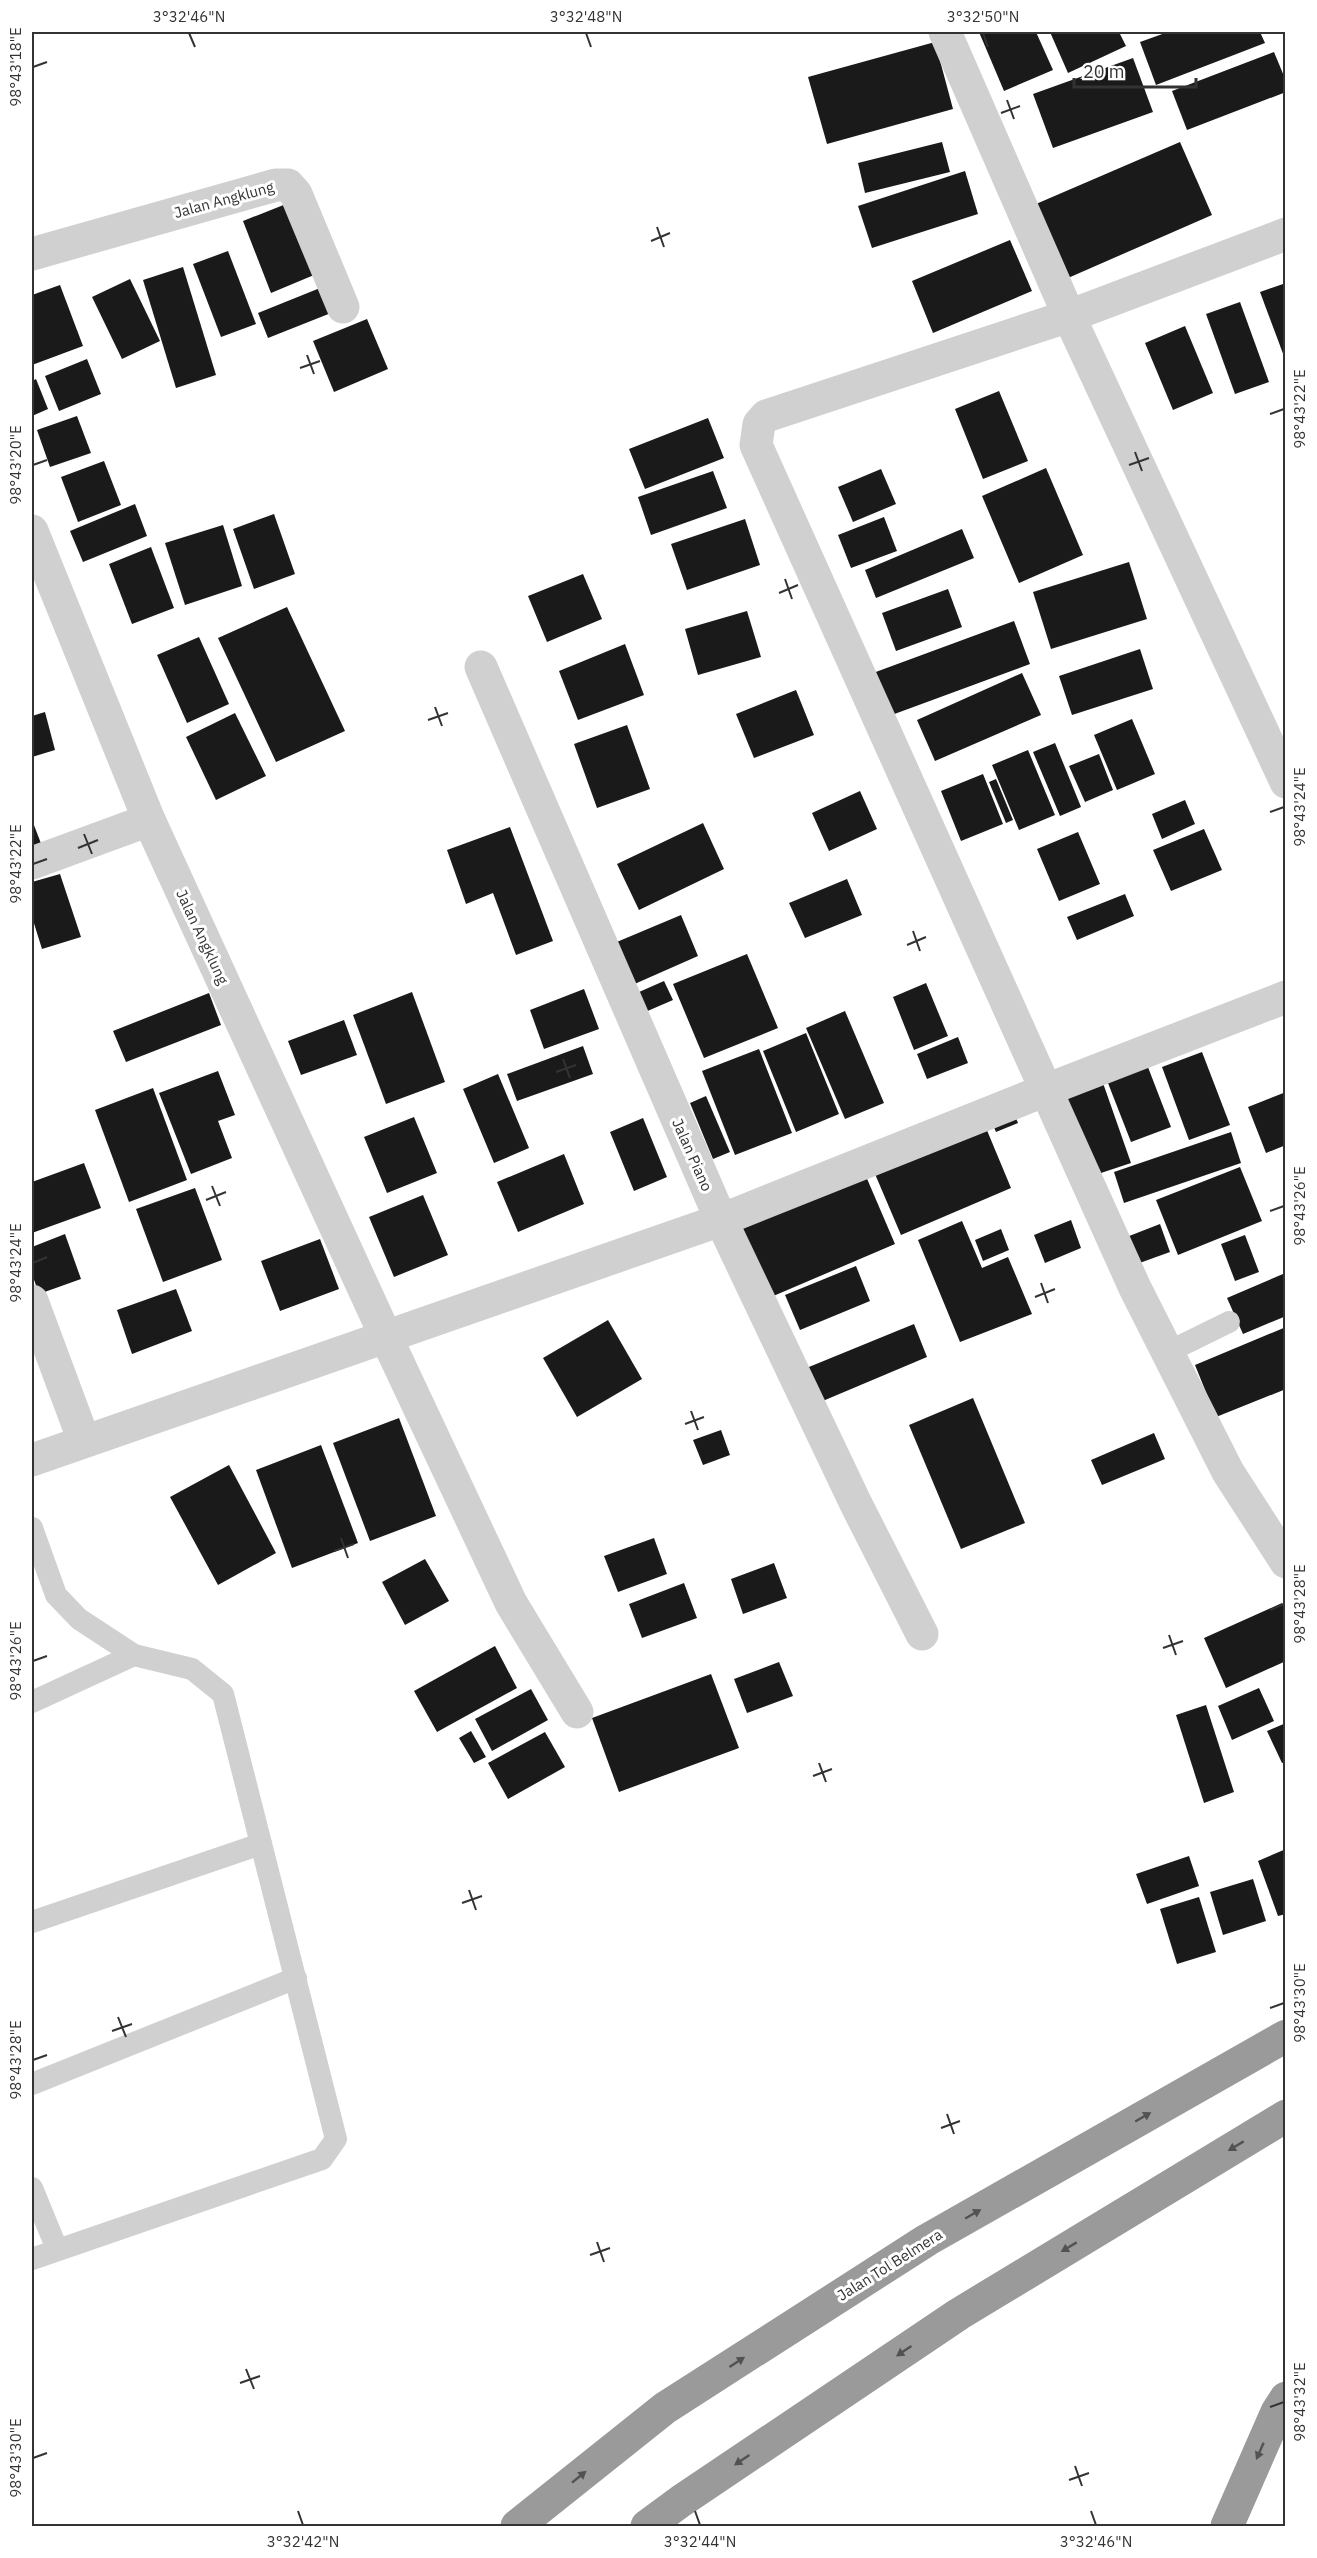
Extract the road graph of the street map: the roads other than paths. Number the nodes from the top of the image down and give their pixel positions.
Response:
1 (945, 32) edge
2 (1286, 234) edge
3 (32, 254) edge
4 (342, 307) dead end
5 (1069, 316) junction
6 (32, 531) edge
7 (481, 667) dead end
8 (1286, 782) edge
9 (149, 820) junction
10 (32, 863) edge
11 (1286, 997) edge
12 (1046, 1090) junction
13 (721, 1220) junction
14 (32, 1301) edge
15 (1229, 1322) dead end
16 (386, 1337) junction
17 (1168, 1352) junction
18 (84, 1441) junction
19 (32, 1460) edge
20 (32, 1528) edge
21 (1286, 1563) edge
22 (922, 1634) dead end
23 (134, 1655) junction
24 (32, 1702) edge
25 (577, 1712) dead end
26 (261, 1844) junction
27 (32, 1922) edge
28 (296, 1978) junction
29 (1286, 2036) edge
30 (32, 2084) edge
31 (1286, 2116) edge
32 (32, 2188) edge
33 (57, 2249) junction
34 (32, 2259) edge
35 (1286, 2398) edge
36 (548, 2502) junction
37 (507, 2526) edge
38 (518, 2526) edge
39 (647, 2526) edge
40 (1227, 2526) edge

1 - 5 street
2 - 5 street
3 - 4 street, Jalan Angklung
5 - 8 street
5 - 12 street
6 - 9 street, Jalan Angklung
7 - 13 street, Jalan Piano
9 - 10 street
9 - 16 street, Jalan Angklung
11 - 12 street
12 - 13 street
12 - 17 street
13 - 16 street
13 - 22 street, Jalan Piano
14 - 18 street
15 - 17 lane
16 - 18 street
16 - 25 street, Jalan Angklung
17 - 21 street
18 - 19 street
20 - 23 lane
23 - 24 lane
23 - 26 lane
26 - 27 lane
26 - 28 lane
28 - 30 lane
28 - 33 lane
36 -> 29 highway, Jalan Tol Belmera
31 -> 39 highway
32 - 33 lane
33 - 34 lane
35 -> 40 highway
36 - 37 highway
36 - 38 highway, Jalan Tol Belmera

